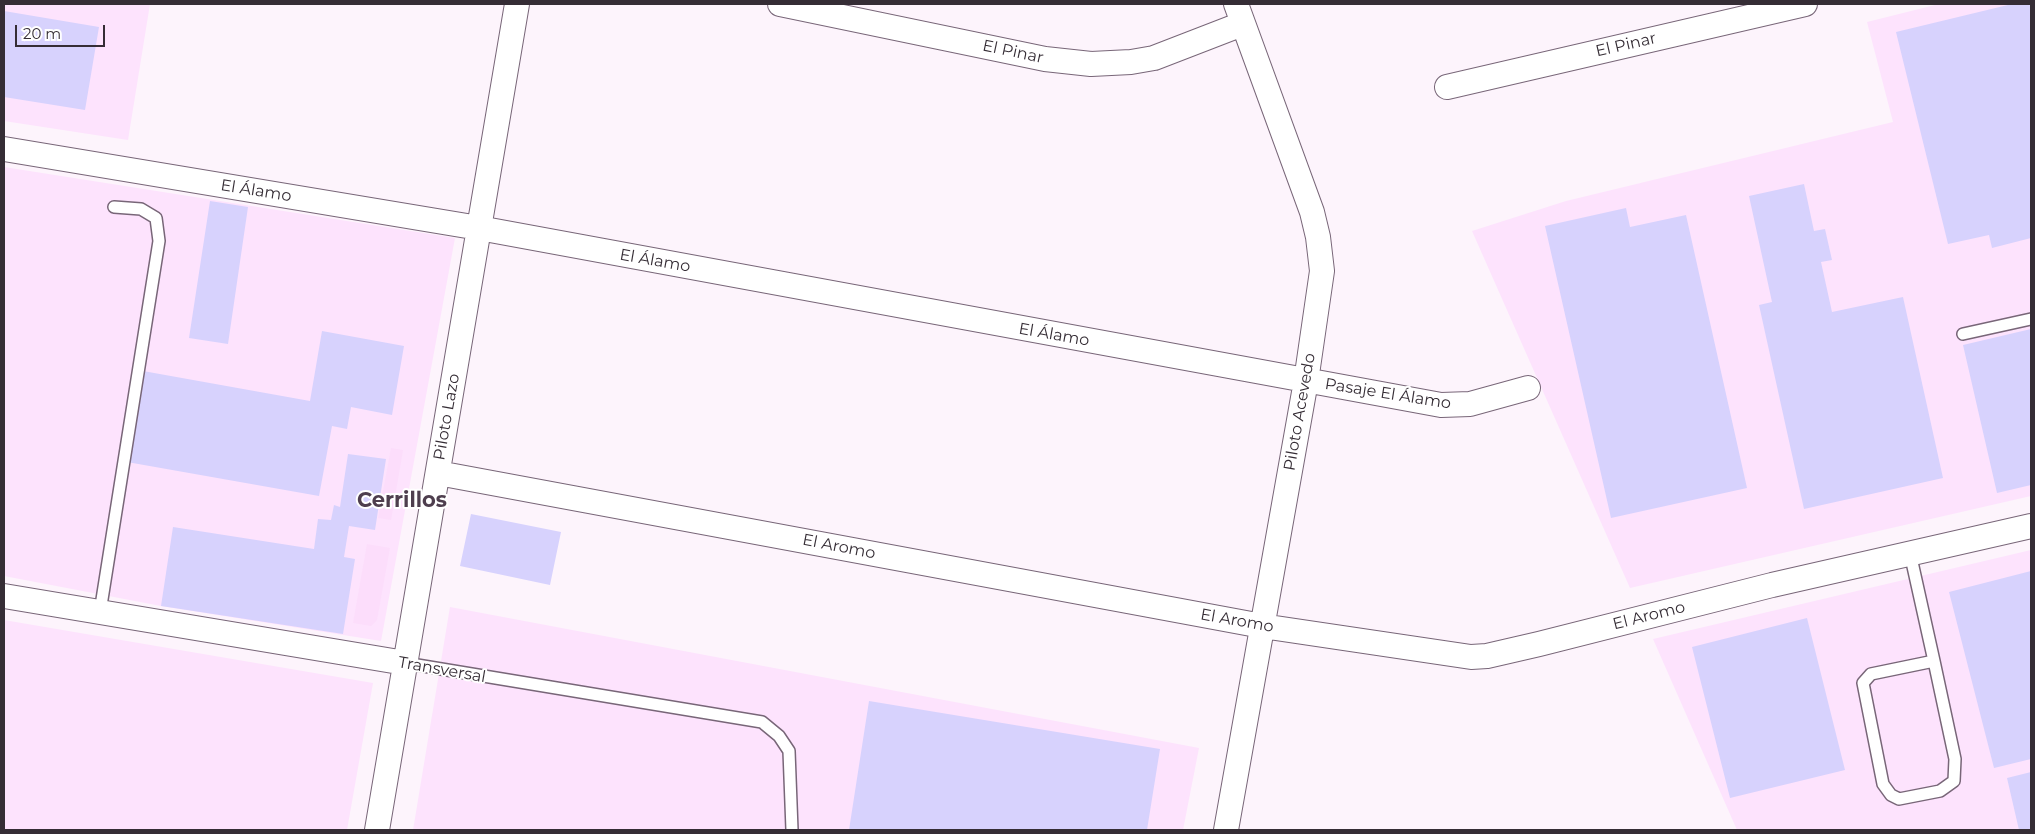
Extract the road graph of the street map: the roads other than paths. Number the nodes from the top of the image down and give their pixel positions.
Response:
1 (517, 4) edge
2 (780, 4) edge
3 (1805, 4) edge
4 (1239, 14) edge
5 (1447, 87) dead end
6 (4, 149) edge
7 (114, 207) dead end
8 (479, 228) junction
9 (2031, 319) edge
10 (1963, 334) dead end
11 (1306, 381) junction
12 (1528, 388) dead end
13 (438, 473) junction
14 (2031, 526) edge
15 (1910, 553) junction
16 (4, 596) edge
17 (100, 612) junction
18 (1262, 626) junction
19 (1934, 661) junction
20 (405, 663) junction
21 (377, 830) edge
22 (792, 830) edge
23 (1226, 830) edge

1 - 8 street, Piloto Lazo
2 - 4 street, El Pinar
3 - 5 street, El Pinar
4 - 11 street, Piloto Acevedo
6 - 8 street, El Álamo
7 - 17 lane
8 - 11 street, El Álamo
8 - 13 street, Piloto Lazo
9 - 10 lane
11 - 12 street, Pasaje El Álamo
11 - 18 street, Piloto Acevedo
13 - 18 street, El Aromo
13 - 20 street, Piloto Lazo
14 - 15 street, El Aromo
15 - 18 street, El Aromo
15 - 19 lane
16 - 17 street, Transversal
17 - 20 street, Transversal
18 - 23 street, Piloto Acevedo
19 - 19 lane
20 - 21 street, Piloto Lazo
20 - 22 lane, Transversal

